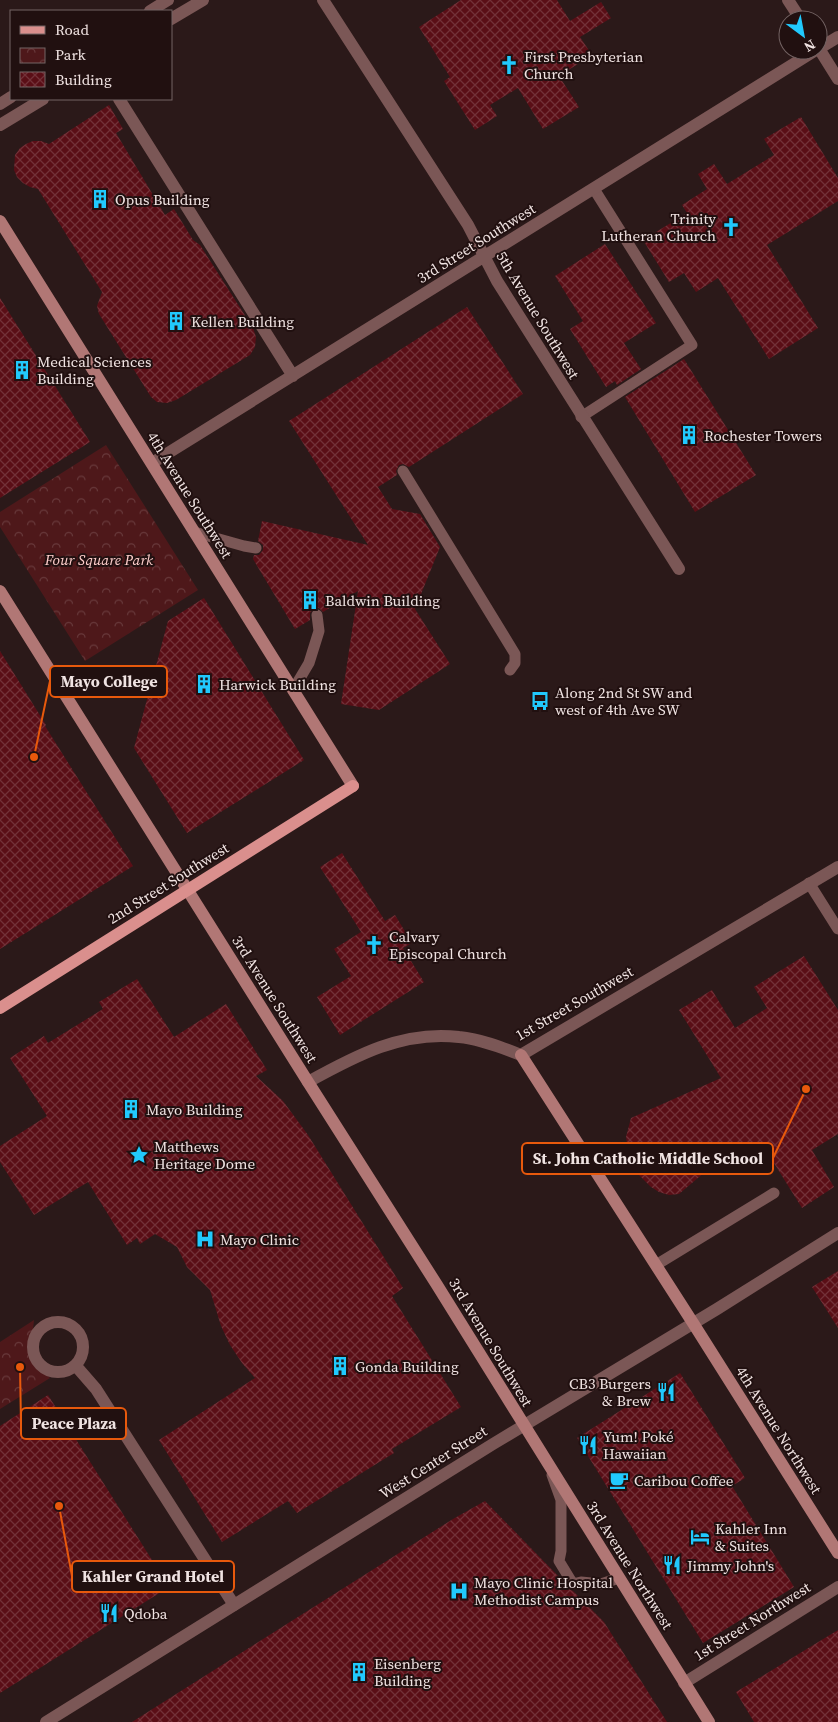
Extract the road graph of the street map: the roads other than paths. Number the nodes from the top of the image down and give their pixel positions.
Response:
1 (168, 0) edge
2 (203, 0) edge
3 (323, 0) edge
4 (152, 10) edge
5 (172, 19) edge
6 (800, 60) edge
7 (825, 60) edge
8 (838, 79) edge
9 (41, 100) edge
10 (120, 100) edge
11 (0, 125) edge
12 (594, 189) junction
13 (0, 221) edge
14 (484, 257) junction
15 (293, 376) junction
16 (581, 417) junction
17 (152, 463) junction
18 (403, 471) dead end
19 (194, 532) junction
20 (256, 548) dead end
21 (679, 569) dead end
22 (0, 590) edge
23 (318, 615) dead end
24 (510, 670) dead end
25 (293, 690) junction
26 (353, 786) joint
27 (838, 867) edge
28 (809, 883) junction
29 (187, 890) junction
30 (838, 929) edge
31 (0, 1008) edge
32 (521, 1055) junction
33 (308, 1082) junction
34 (774, 1193) dead end
35 (838, 1234) edge
36 (656, 1265) junction
37 (693, 1323) junction
38 (76, 1366) junction
39 (523, 1426) junction
40 (549, 1467) junction
41 (838, 1553) edge
42 (619, 1578) junction
43 (838, 1587) edge
44 (234, 1605) junction
45 (684, 1682) junction
46 (46, 1722) edge
47 (708, 1722) edge

1 - 4 street
2 - 5 street
3 - 14 street, 5th Avenue Southwest
6 - 12 street, 3rd Street Southwest
7 - 8 street
9 - 11 street
10 - 15 street
12 - 14 street, 3rd Street Southwest
12 - 16 lane
13 - 17 main road, 4th Avenue Southwest
14 - 15 street, 3rd Street Southwest
14 - 16 street, 5th Avenue Southwest
15 - 17 street, 3rd Street Southwest
16 - 21 street, 5th Avenue Southwest
17 - 19 main road, 4th Avenue Southwest
18 - 24 lane
19 - 20 lane
19 - 25 main road, 4th Avenue Southwest
22 - 29 main road, 3rd Avenue Southwest
23 - 25 lane
25 - 26 main road, 4th Avenue Southwest
26 - 29 main road, 2nd Street Southwest
27 - 28 street, 1st Street Southwest
28 - 30 lane
28 - 32 street, 1st Street Southwest
29 - 31 main road, 2nd Street Southwest
29 - 33 main road, 3rd Avenue Southwest
32 - 33 street, 1st Street Southwest
32 - 36 main road
33 - 39 main road, 3rd Avenue Southwest
34 - 36 lane
35 - 37 street, West Center Street
36 - 37 main road
37 - 39 street, West Center Street
37 - 41 main road, 4th Avenue Northwest
38 - 38 street
38 - 44 street
39 - 40 main road, 3rd Avenue Northwest
39 - 44 street, West Center Street
40 - 42 main road, 3rd Avenue Northwest
40 - 42 lane
42 - 45 main road, 3rd Avenue Northwest
43 - 45 street, 1st Street Northwest
44 - 46 street, West Center Street
45 - 47 main road, 3rd Avenue Northwest

